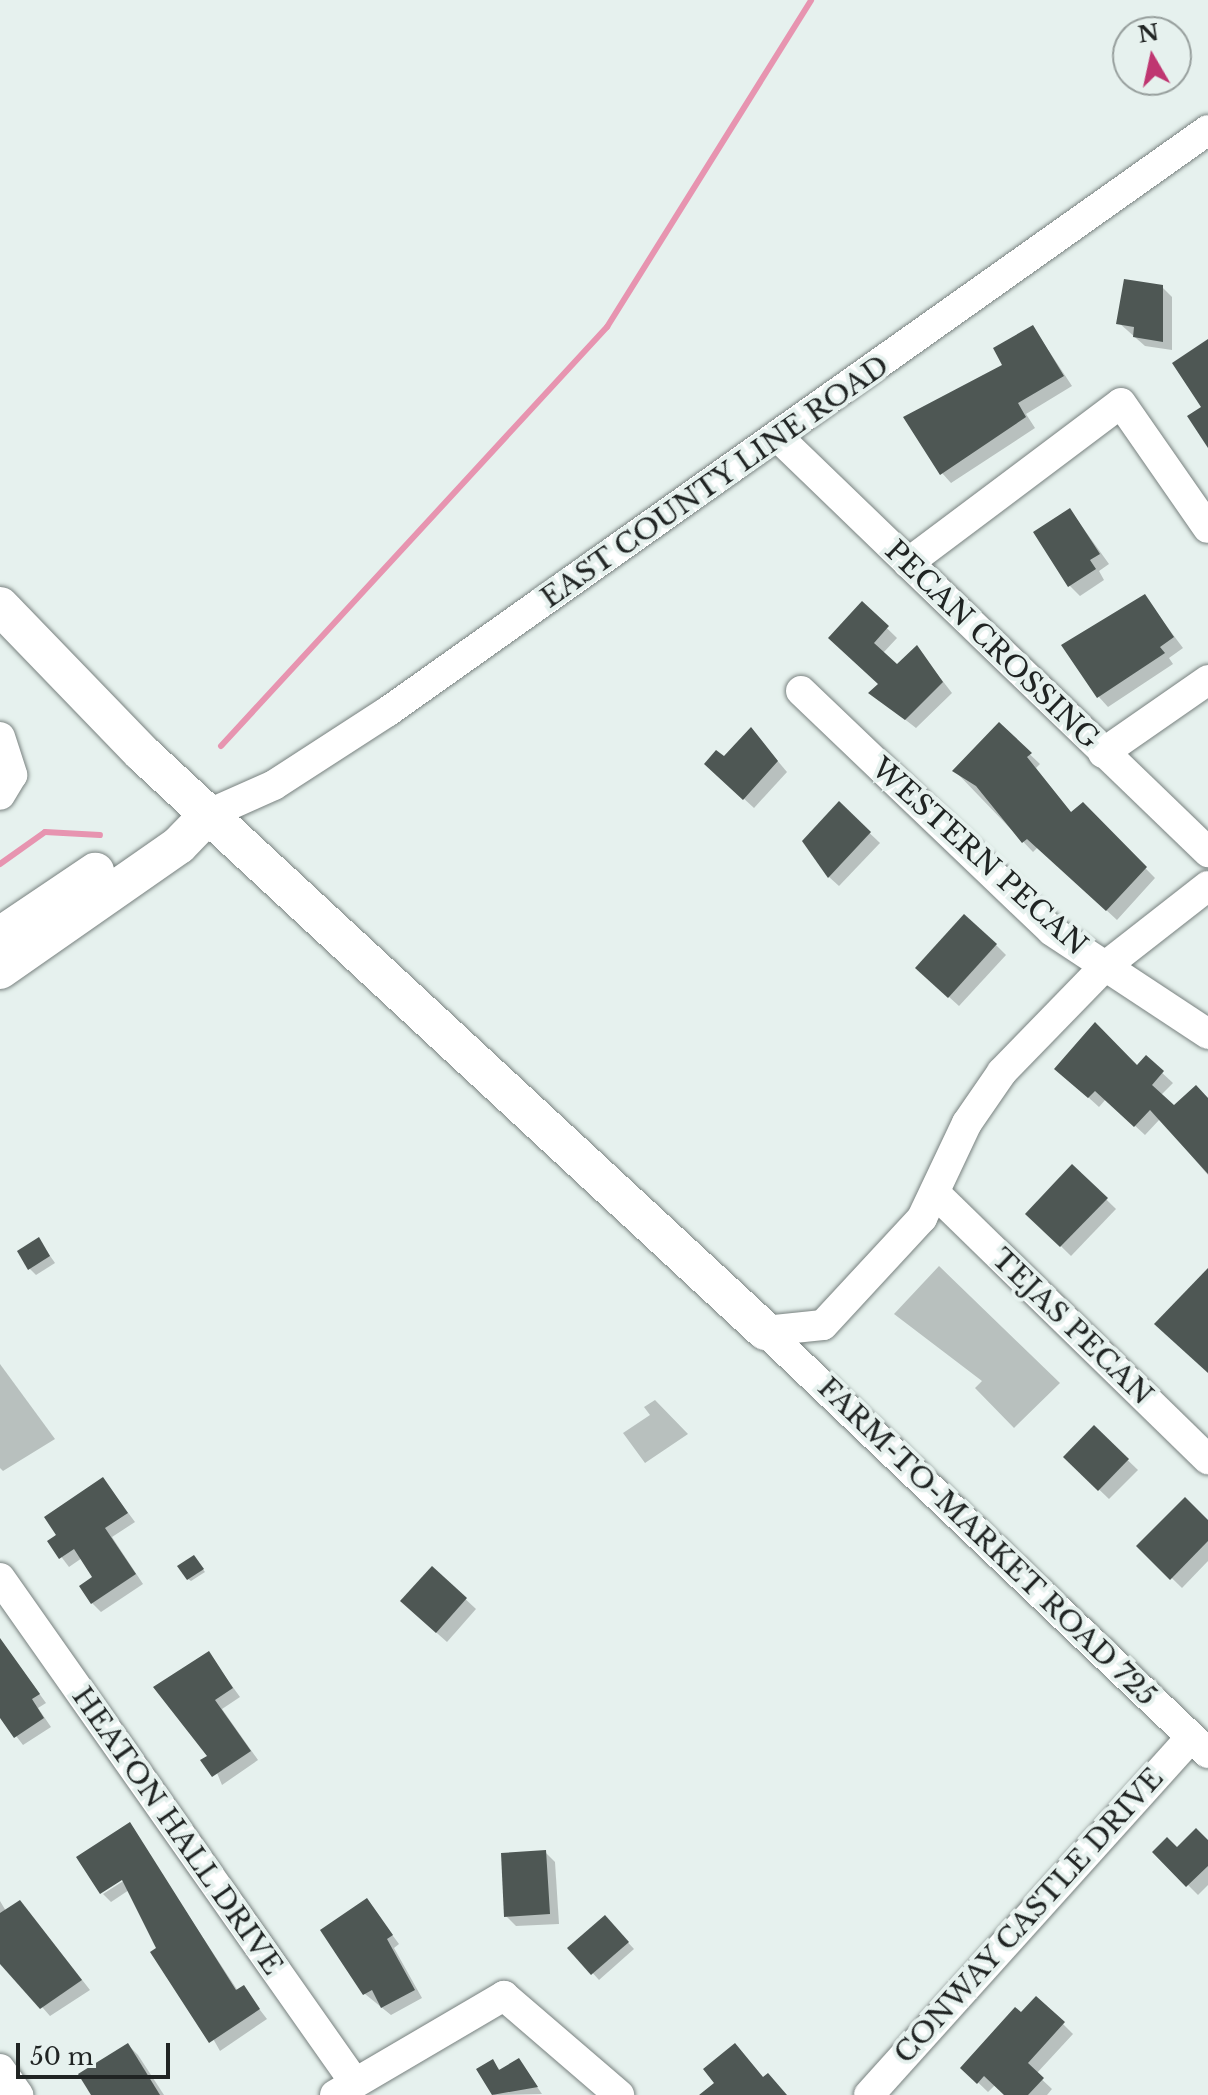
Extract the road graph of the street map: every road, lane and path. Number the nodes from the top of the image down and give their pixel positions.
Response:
1 (1208, 130) edge
2 (778, 437) junction
3 (1208, 528) edge
4 (908, 563) junction
5 (0, 606) edge
6 (1208, 680) edge
7 (801, 691) dead end
8 (0, 737) edge
9 (1103, 753) junction
10 (0, 795) edge
11 (209, 814) junction
12 (1208, 852) edge
13 (1208, 886) edge
14 (0, 936) edge
15 (1103, 968) junction
16 (0, 970) edge
17 (1208, 1034) edge
18 (936, 1194) junction
19 (823, 1325) junction
20 (765, 1331) junction
21 (819, 1379) junction
22 (1208, 1459) edge
23 (0, 1578) edge
24 (1199, 1746) edge
25 (0, 2069) edge
26 (345, 2089) edge
27 (18, 2095) edge
28 (619, 2095) edge
29 (869, 2095) edge

1 - 2 street, EAST COUNTY LINE ROAD
2 - 4 street, PECAN CROSSING
2 - 11 street, EAST COUNTY LINE ROAD
3 - 4 street
4 - 9 street, PECAN CROSSING
5 - 11 main road
6 - 9 street
7 - 15 street, WESTERN PECAN
8 - 10 street
9 - 12 street, PECAN CROSSING
11 - 14 main road
11 - 16 main road
11 - 20 main road
13 - 15 street
15 - 17 street, WESTERN PECAN
15 - 18 street
18 - 19 street
18 - 22 street, TEJAS PECAN
19 - 20 street
19 - 21 street
20 - 21 street, FARM-TO-MARKET ROAD 725
21 - 24 street, FARM-TO-MARKET ROAD 725
23 - 26 street, HEATON HALL DRIVE
24 - 29 street, CONWAY CASTLE DRIVE
25 - 27 street
26 - 28 street

